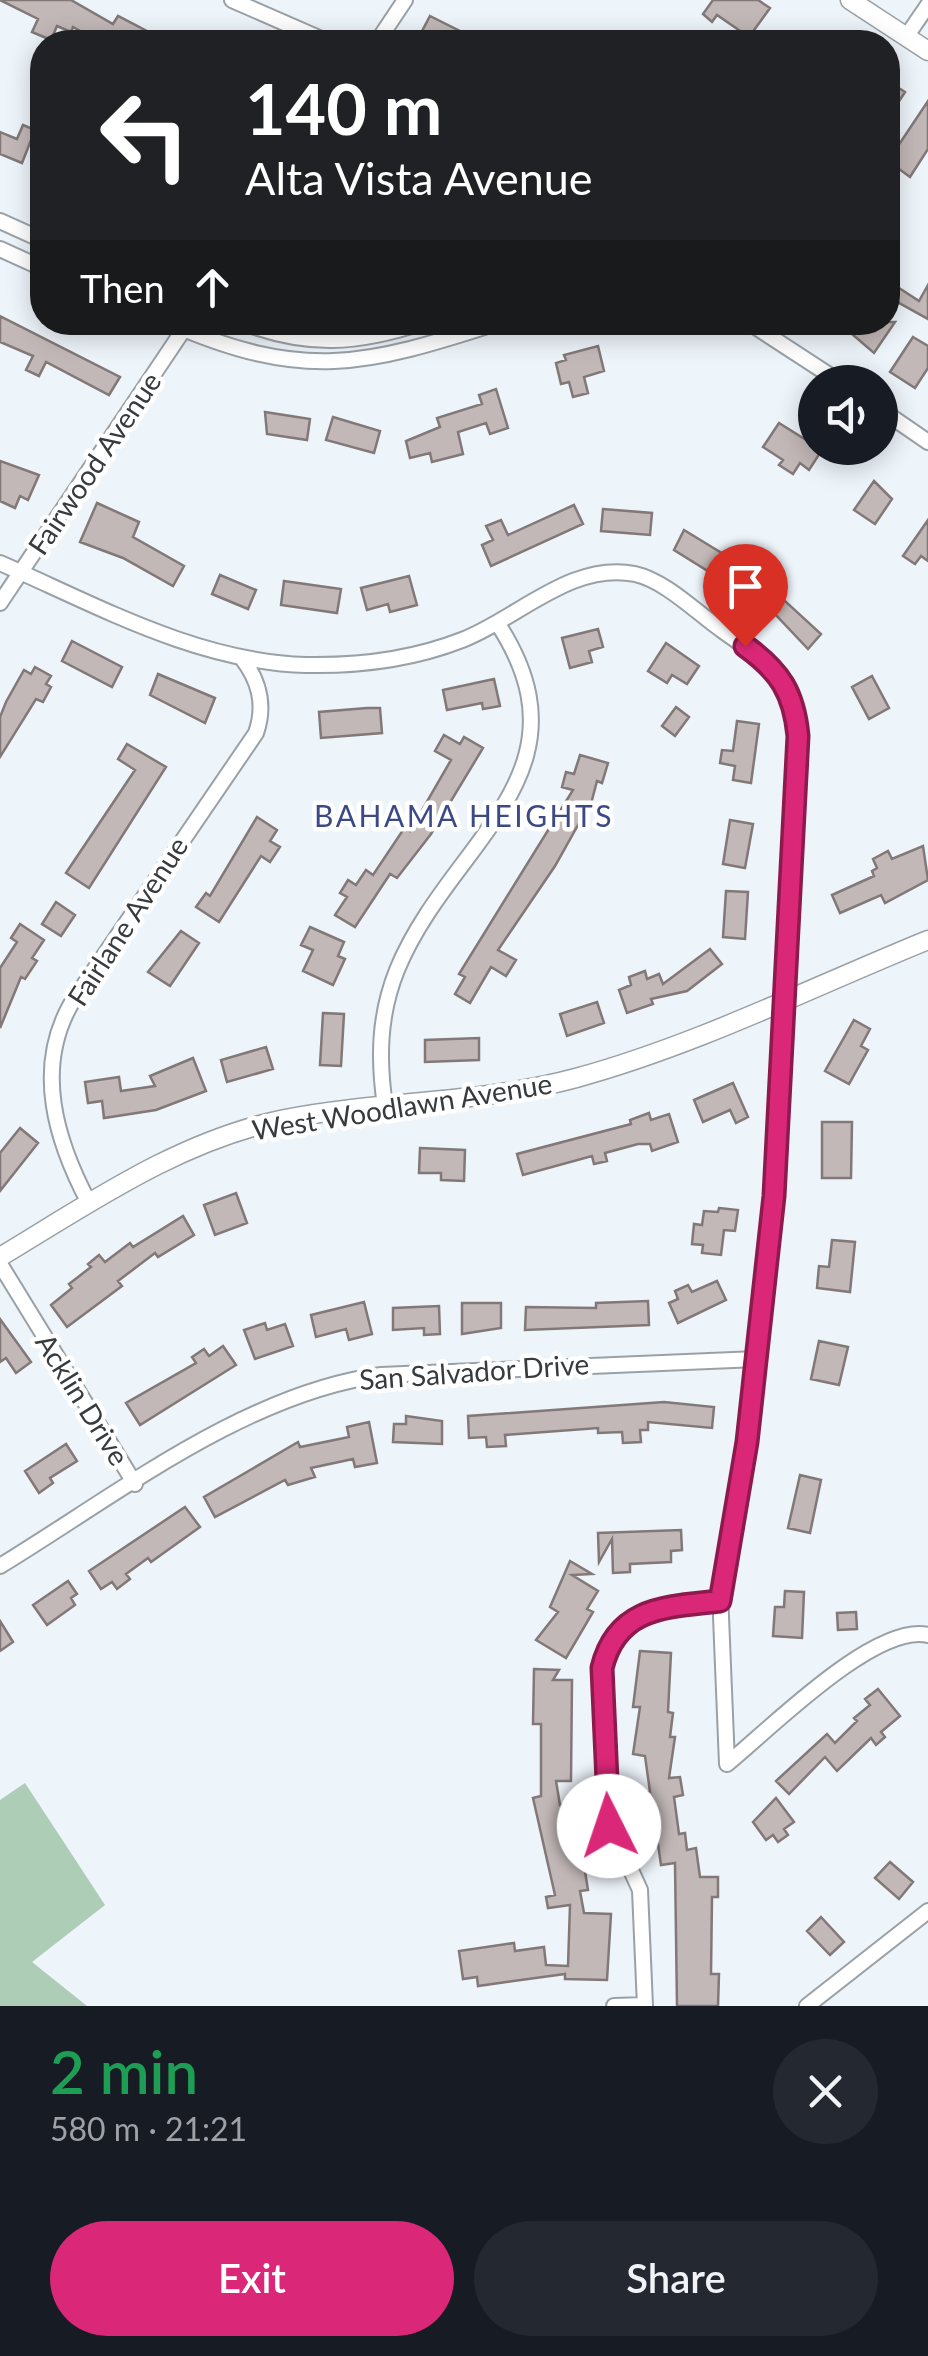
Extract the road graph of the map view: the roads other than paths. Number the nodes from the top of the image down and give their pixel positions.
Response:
1 (232, 0) edge
2 (404, 0) edge
3 (850, 0) edge
4 (928, 5) edge
5 (301, 30) edge
6 (384, 30) edge
7 (895, 30) edge
8 (900, 33) edge
9 (906, 37) junction
10 (928, 52) edge
11 (0, 222) edge
12 (30, 235) edge
13 (0, 249) edge
14 (30, 263) edge
15 (180, 335) edge
16 (208, 335) edge
17 (285, 335) edge
18 (385, 335) edge
19 (459, 335) edge
20 (768, 335) edge
21 (814, 365) edge
22 (898, 421) edge
23 (928, 442) edge
24 (0, 563) edge
25 (20, 572) junction
26 (0, 604) edge
27 (498, 624) junction
28 (240, 657) junction
29 (928, 940) edge
30 (783, 998) junction
31 (386, 1106) junction
32 (89, 1203) junction
33 (0, 1260) edge
34 (756, 1358) junction
35 (135, 1484) junction
36 (0, 1566) edge
37 (720, 1601) junction
38 (928, 1635) edge
39 (928, 1911) edge
40 (644, 2005) edge
41 (614, 2006) edge
42 (807, 2006) edge

1 - 5 street
2 - 6 street
3 - 7 street
4 - 9 street
8 - 9 street
9 - 10 street
11 - 12 street
13 - 14 street
15 - 25 street, Fairwood Avenue
16 - 19 street
17 - 18 street
20 - 21 street
22 - 23 street
24 - 25 street
25 - 26 street, Fairwood Avenue
25 - 28 street
27 - 28 street
27 - 30 street
27 - 31 street
28 - 32 street, Fairlane Avenue
29 - 30 street, West Woodlawn Avenue
30 - 31 street, West Woodlawn Avenue
30 - 34 street
31 - 32 street, West Woodlawn Avenue
32 - 33 street, West Woodlawn Avenue
33 - 35 street, Acklin Drive
34 - 35 street, San Salvador Drive
34 - 37 street
35 - 36 street, San Salvador Drive
37 - 38 street
37 - 40 street
39 - 42 street
40 - 41 street

